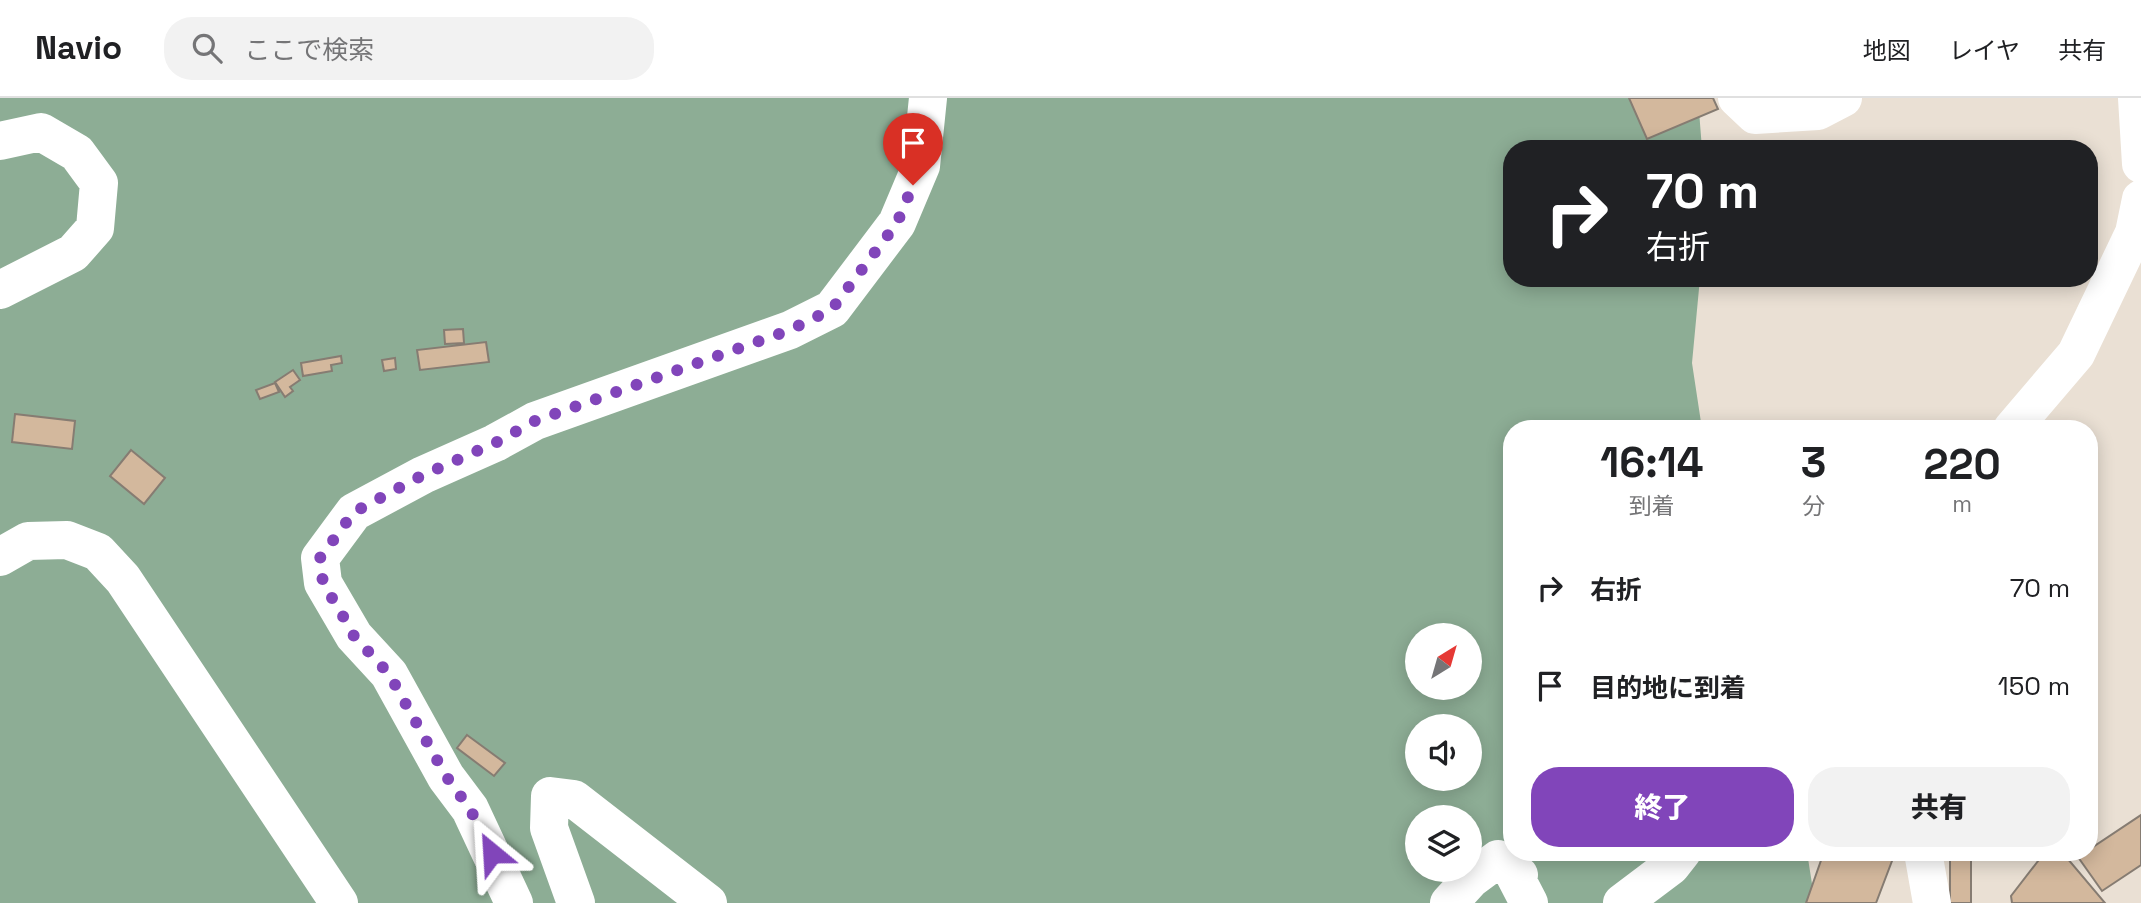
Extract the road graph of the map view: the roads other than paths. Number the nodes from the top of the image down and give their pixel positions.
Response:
1 (928, 98) edge
2 (1737, 98) edge
3 (1843, 98) edge
4 (2137, 98) edge
5 (0, 141) edge
6 (2141, 164) edge
7 (2141, 199) edge
8 (0, 290) edge
9 (2020, 420) edge
10 (0, 557) edge
11 (1675, 861) edge
12 (1925, 861) edge
13 (339, 903) edge
14 (514, 903) edge
15 (576, 903) edge
16 (708, 903) edge
17 (1449, 903) edge
18 (1529, 903) edge
19 (1622, 903) edge
20 (1932, 903) edge

1 - 14 street
2 - 3 street
4 - 6 street
5 - 8 street
7 - 9 street
10 - 13 street
11 - 19 street
12 - 20 street
15 - 16 street
17 - 18 street

